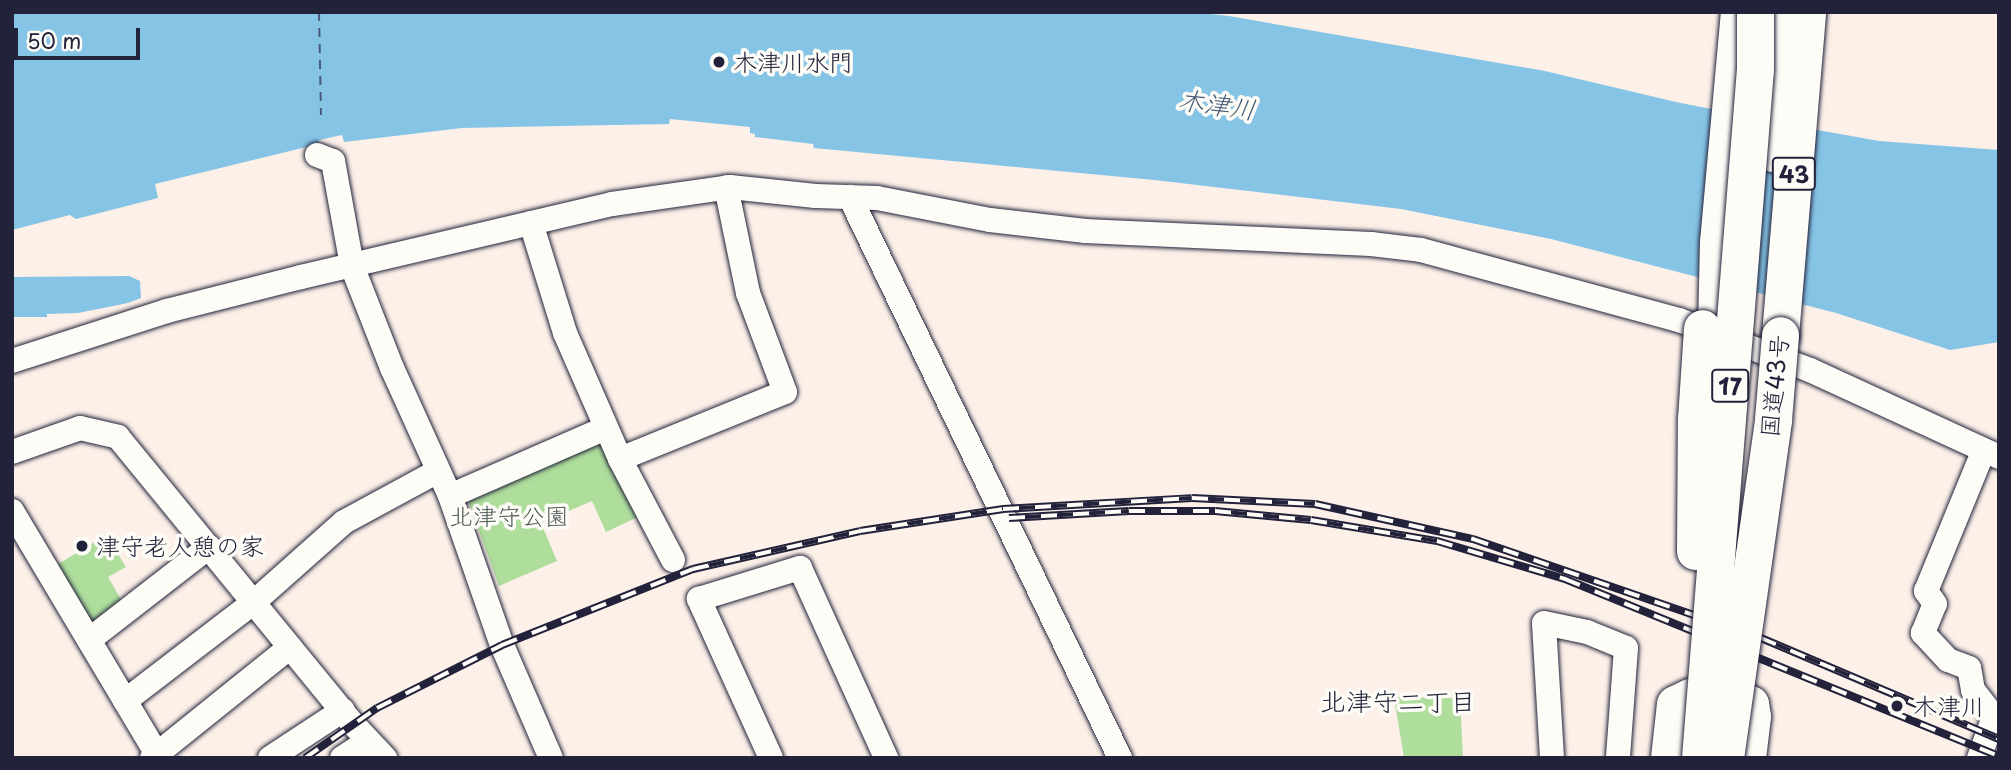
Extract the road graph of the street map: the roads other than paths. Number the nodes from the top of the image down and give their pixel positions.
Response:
1 (1807, 12) edge
2 (1756, 13) edge
3 (1773, 58) junction
4 (317, 155) dead end
5 (726, 187) junction
6 (850, 197) junction
7 (531, 223) junction
8 (352, 266) junction
9 (1780, 335) junction
10 (12, 361) edge
11 (606, 428) junction
12 (12, 452) edge
13 (1991, 454) edge
14 (620, 459) junction
15 (438, 471) junction
16 (1762, 486) junction
17 (450, 496) junction
18 (12, 511) edge
19 (209, 547) junction
20 (673, 560) dead end
21 (1695, 596) junction
22 (254, 602) junction
23 (89, 640) junction
24 (290, 647) junction
25 (125, 701) junction
26 (343, 710) junction
27 (376, 750) edge
28 (156, 757) edge
29 (270, 758) edge
30 (342, 758) edge
31 (551, 758) edge
32 (771, 758) edge
33 (886, 758) edge
34 (1120, 758) edge
35 (1552, 758) edge
36 (1618, 758) edge
37 (1669, 758) edge
38 (1689, 758) edge
39 (1700, 758) edge
40 (1717, 758) edge
41 (1725, 758) edge
42 (1747, 758) edge
43 (1979, 758) edge

1 - 9 highway, 国道43号 / 43
2 - 3 highway, 17
2 - 9 highway
2 - 21 highway, bridge
2 - 21 highway, bridge
2 - 39 highway, 17, bridge
3 - 16 highway, bridge
3 - 40 highway, 17
4 - 8 street
5 - 6 street
5 - 7 street
5 - 14 street
6 - 13 street
6 - 34 street
7 - 8 street
7 - 11 street
8 - 10 street
8 - 15 street
9 - 16 highway, 国道43号 / 43, bridge
11 - 14 street
11 - 17 street
12 - 19 street
13 - 43 street
14 - 20 street
15 - 17 street
15 - 22 street
16 - 41 highway, 国道43号 / 43, bridge
17 - 31 street
18 - 23 street
19 - 22 street
19 - 23 street
21 - 38 highway
22 - 24 street
22 - 25 street
23 - 25 street
24 - 26 street
24 - 28 street
25 - 28 street
26 - 27 street
26 - 29 street
27 - 30 street
32 - 33 street
35 - 36 street
37 - 42 highway

